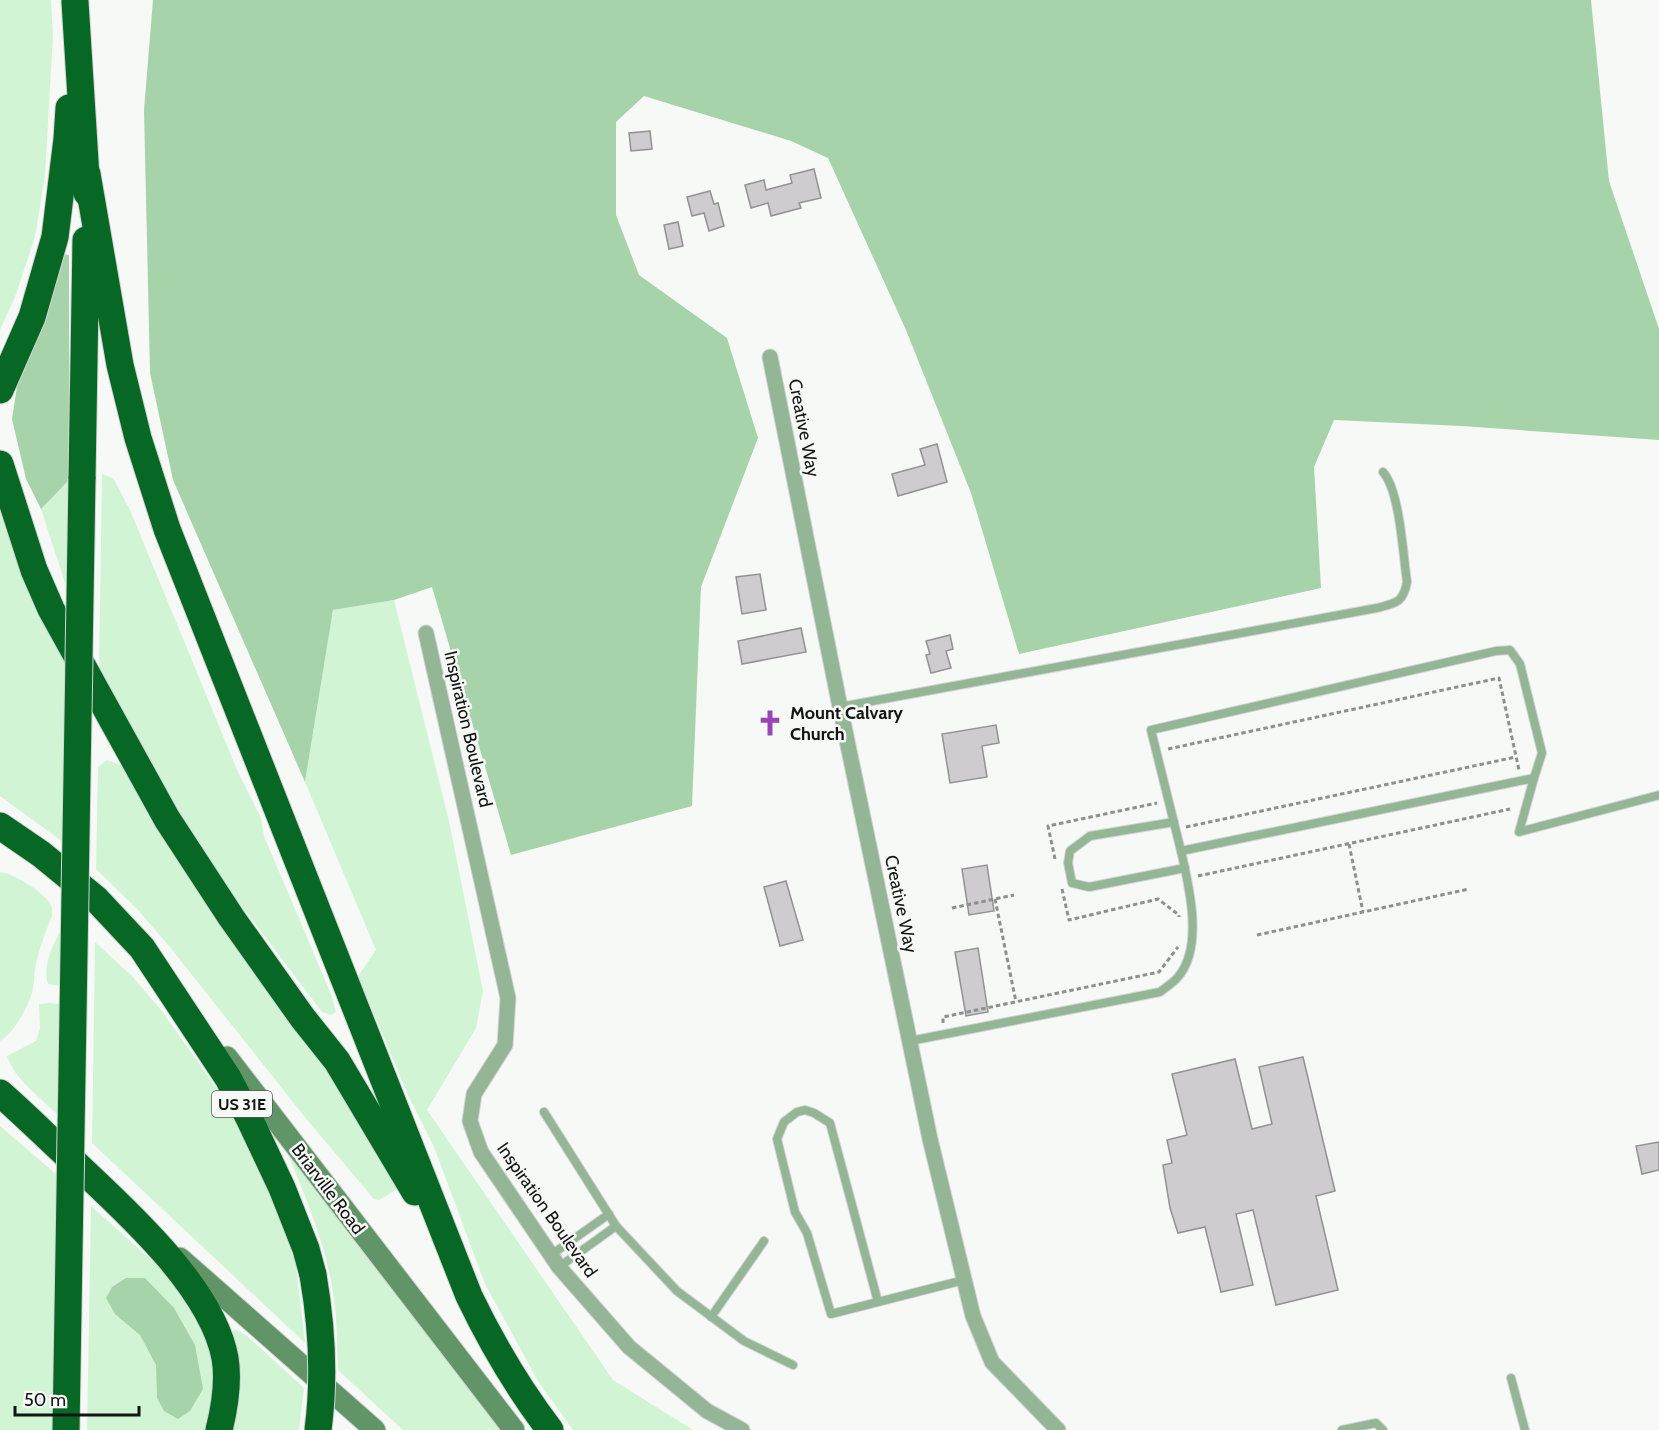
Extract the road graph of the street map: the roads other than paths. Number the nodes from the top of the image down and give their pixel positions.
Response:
1 (75, 1) edge
2 (87, 174) junction
3 (770, 357) dead end
4 (0, 390) edge
5 (0, 464) edge
6 (1383, 472) dead end
7 (426, 633) dead end
8 (840, 707) junction
9 (1534, 778) junction
10 (1659, 795) edge
11 (1174, 822) junction
12 (0, 826) edge
13 (1181, 851) junction
14 (1185, 868) junction
15 (142, 948) junction
16 (910, 1041) junction
17 (0, 1093) edge
18 (544, 1113) dead end
19 (127, 1212) junction
20 (609, 1214) junction
21 (616, 1226) junction
22 (764, 1241) dead end
23 (451, 1249) junction
24 (555, 1261) junction
25 (964, 1280) junction
26 (878, 1302) junction
27 (711, 1317) junction
28 (793, 1365) dead end
29 (1511, 1378) dead end
30 (66, 1430) edge
31 (219, 1430) edge
32 (318, 1430) edge
33 (375, 1430) edge
34 (514, 1430) edge
35 (550, 1430) edge
36 (742, 1430) edge
37 (1058, 1430) edge
38 (1342, 1430) edge
39 (1383, 1430) edge
40 (1525, 1430) edge

1 - 2 highway
1 - 4 highway
2 - 23 highway
2 - 30 highway, bridge
3 - 8 street, Creative Way
5 - 23 highway
6 - 8 lane
7 - 24 street, Inspiration Boulevard
8 - 16 street, Creative Way
9 - 10 lane
9 - 11 lane
9 - 13 lane
11 - 13 lane
11 - 14 lane
12 - 15 highway, US 31E
13 - 14 lane
14 - 16 lane
15 - 32 highway, US 31E, bridge
15 - 34 main road, Briarville Road
16 - 25 street, Creative Way
17 - 19 highway
18 - 20 lane
19 - 31 highway
19 - 33 main road
20 - 21 lane
20 - 24 lane
21 - 24 lane
21 - 27 lane
22 - 27 lane
23 - 35 highway
24 - 36 street, Inspiration Boulevard
25 - 26 lane
25 - 37 street, Creative Way
26 - 26 lane
27 - 28 lane
29 - 40 lane
38 - 39 lane

